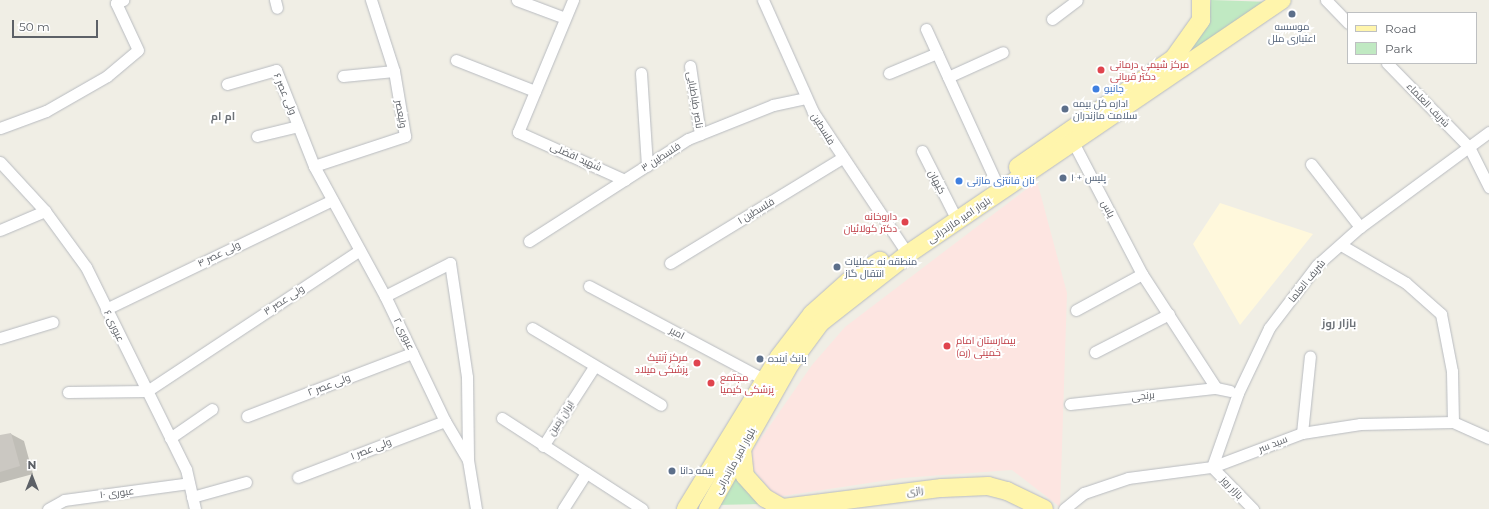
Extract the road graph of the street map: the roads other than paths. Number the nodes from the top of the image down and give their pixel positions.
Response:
1 (371, 0) edge
2 (517, 0) edge
3 (573, 0) edge
4 (763, 0) edge
5 (1077, 0) edge
6 (1202, 0) edge
7 (1282, 0) edge
8 (1326, 0) edge
9 (120, 2) edge
10 (566, 18) junction
11 (1052, 19) dead end
12 (1347, 22) edge
13 (926, 29) dead end
14 (1003, 52) dead end
15 (937, 53) junction
16 (456, 60) dead end
17 (1388, 64) edge
18 (690, 66) dead end
19 (394, 71) junction
20 (889, 72) dead end
21 (641, 73) dead end
22 (343, 76) dead end
23 (948, 78) junction
24 (227, 84) dead end
25 (535, 91) junction
26 (805, 98) junction
27 (298, 126) junction
28 (0, 128) edge
29 (1489, 132) edge
30 (700, 134) junction
31 (257, 136) dead end
32 (1074, 144) junction
33 (1468, 147) junction
34 (922, 151) dead end
35 (842, 158) junction
36 (0, 162) edge
37 (1311, 164) dead end
38 (314, 166) junction
39 (647, 166) junction
40 (625, 180) junction
41 (996, 182) junction
42 (1489, 187) edge
43 (332, 200) junction
44 (45, 211) junction
45 (953, 212) junction
46 (1360, 227) junction
47 (0, 230) edge
48 (529, 241) dead end
49 (1341, 245) junction
50 (903, 247) junction
51 (360, 250) junction
52 (670, 263) dead end
53 (1142, 274) junction
54 (589, 286) dead end
55 (385, 296) junction
56 (106, 309) junction
57 (1076, 310) dead end
58 (1169, 314) junction
59 (53, 322) dead end
60 (532, 328) dead end
61 (0, 338) edge
62 (1095, 352) dead end
63 (412, 353) junction
64 (1310, 356) dead end
65 (594, 367) junction
66 (765, 380) junction
67 (1216, 388) junction
68 (147, 391) junction
69 (1230, 391) dead end
70 (68, 392) dead end
71 (1070, 404) dead end
72 (661, 405) dead end
73 (212, 409) dead end
74 (247, 416) dead end
75 (502, 418) dead end
76 (445, 421) junction
77 (1453, 422) junction
78 (1302, 433) junction
79 (170, 438) junction
80 (1489, 438) edge
81 (543, 446) junction
82 (742, 449) junction
83 (468, 460) junction
84 (1212, 467) junction
85 (586, 473) junction
86 (298, 477) dead end
87 (246, 482) dead end
88 (189, 483) junction
89 (192, 497) junction
90 (854, 504) edge
91 (788, 508) edge
92 (48, 509) edge
93 (195, 509) edge
94 (476, 509) edge
95 (563, 509) edge
96 (642, 509) edge
97 (686, 509) edge
98 (708, 509) edge
99 (1044, 509) edge
100 (1064, 509) edge
101 (1253, 509) edge

1 - 19 street, ولیعصر
2 - 10 street
3 - 10 street
4 - 26 street, فلسطین
5 - 11 street
6 - 41 main road, بلوار امیر مازندرانی
7 - 32 main road, بلوار امیر مازندرانی
8 - 12 street
9 - 28 street
10 - 25 street
13 - 15 street
14 - 23 street
15 - 20 street
15 - 23 street
16 - 25 street
17 - 33 street, شریف العلماء
18 - 30 street, ناصر طباطبایی
19 - 22 street
19 - 38 street, ولیعصر
21 - 39 street
23 - 41 street
24 - 27 street, ولی عصر ۶
25 - 40 street, شهید افضلی
26 - 30 street, فلسطین ۳
26 - 35 street, فلسطین
27 - 31 street
27 - 38 street, ولی عصر ۶
29 - 33 street, شریف العلما
30 - 39 street, فلسطین ۳
32 - 53 street, یاس
32 - 82 main road, بلوار امیر مازندرانی
33 - 42 street, شریف العلماء
33 - 46 street, شریف العلما
34 - 45 street, کیهان
35 - 50 street, فلسطین
35 - 52 street, فلسطین ۱
36 - 44 street, عبوری ۶
37 - 46 street
38 - 43 street, عبوری ۲
39 - 40 street, فلسطین ۳
40 - 48 street, فلسطین ۳
41 - 45 main road, بلوار امیر مازندرانی
43 - 51 street, عبوری ۲
43 - 56 street, ولی عصر ۴
44 - 47 street
44 - 56 street, عبوری ۶
45 - 50 main road, بلوار امیر مازندرانی
46 - 49 street, شریف العلما
49 - 77 street
49 - 84 street, شریف العلما
50 - 66 main road, بلوار امیر مازندرانی
51 - 55 street, عبوری ۲
51 - 68 street, ولی عصر ۳
53 - 57 street
53 - 58 street, یاس
54 - 66 street, امیر
55 - 63 street, عبوری ۲
55 - 83 street
56 - 68 street, عبوری ۶
58 - 62 street
58 - 67 street, یاس
59 - 61 street
60 - 65 street
63 - 74 street, ولی عصر ۲
63 - 76 street, عبوری ۲
64 - 78 street
65 - 72 street
65 - 81 street, ایران زمین
66 - 97 main road, بلوار امیر مازندرانی
67 - 69 street, برنجی
67 - 71 street, برنجی
68 - 70 street
68 - 79 street, عبوری ۶
73 - 79 street
75 - 81 street
76 - 83 street, عبوری ۲
76 - 86 street, ولی عصر ۱
77 - 78 street, سید سر
77 - 80 street, سید سر
78 - 84 street, سید سر
79 - 88 street, عبوری ۶
81 - 85 street, ایران زمین
82 - 91 main road, رازی
82 - 98 main road, بلوار امیر مازندرانی
83 - 94 street, عبوری ۲
84 - 100 street, سید سر
84 - 101 street, بازار روز
85 - 95 street
85 - 96 street, ایران زمین
87 - 89 street
88 - 89 street, عبوری ۶
88 - 92 street, عبوری ۱۰
89 - 93 street, عبوری ۶
90 - 91 main road, رازی
90 - 99 main road, رازی

